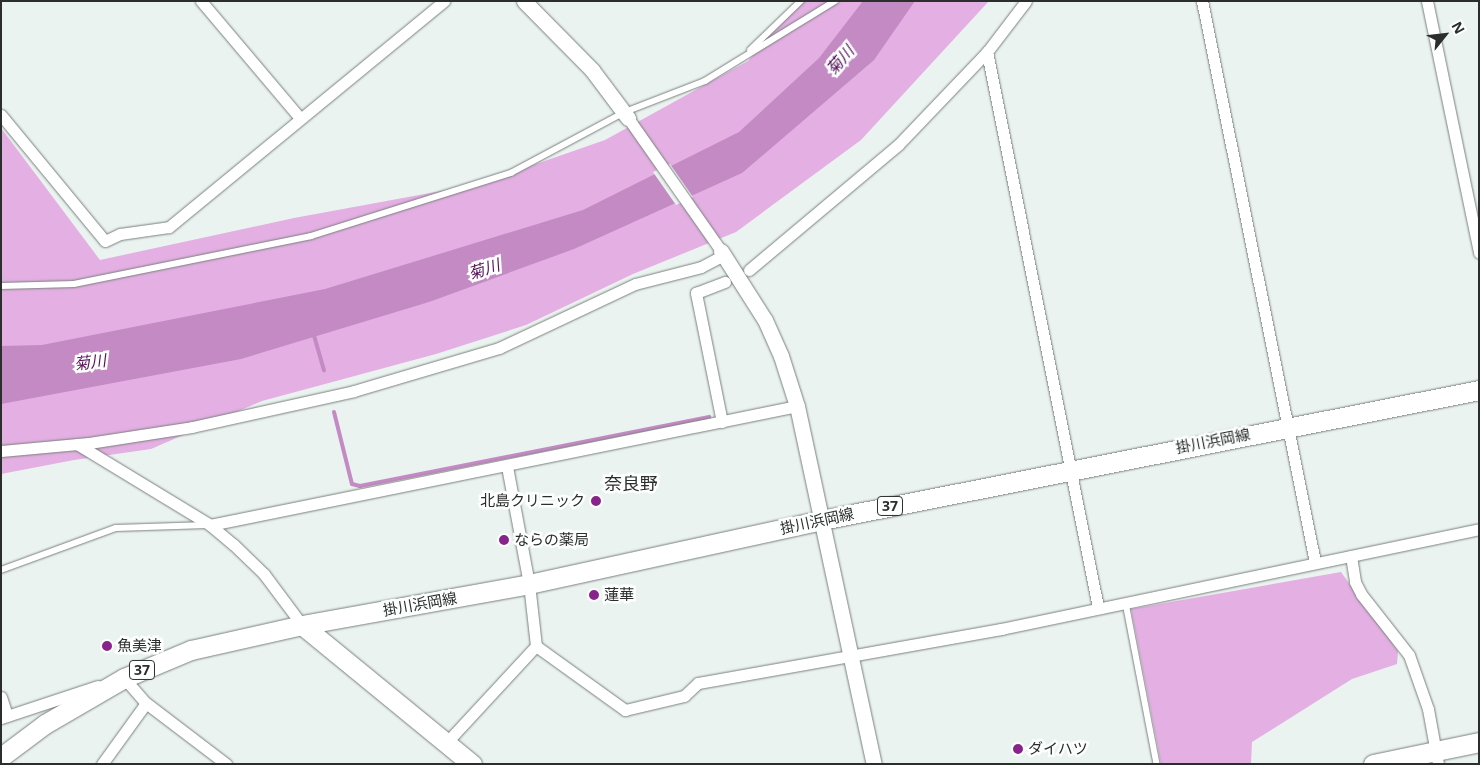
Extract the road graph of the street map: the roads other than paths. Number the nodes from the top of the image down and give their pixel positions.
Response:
1 (201, 1) edge
2 (444, 1) edge
3 (524, 1) edge
4 (801, 1) edge
5 (835, 1) edge
6 (1026, 1) edge
7 (1202, 1) edge
8 (1427, 1) edge
9 (748, 52) junction
10 (987, 52) junction
11 (1, 115) edge
12 (627, 115) junction
13 (300, 118) junction
14 (1479, 252) edge
15 (723, 253) junction
16 (749, 270) dead end
17 (725, 282) dead end
18 (1, 286) edge
19 (1479, 390) edge
20 (797, 406) junction
21 (722, 422) junction
22 (1286, 426) junction
23 (77, 444) junction
24 (1, 451) edge
25 (507, 466) junction
26 (1070, 470) junction
27 (822, 520) junction
28 (210, 525) junction
29 (1479, 529) edge
30 (1351, 556) junction
31 (1315, 562) junction
32 (1, 570) edge
33 (529, 584) junction
34 (1125, 601) junction
35 (1098, 607) junction
36 (302, 625) junction
37 (536, 646) junction
38 (851, 657) junction
39 (124, 678) junction
40 (1, 697) edge
41 (146, 703) junction
42 (4, 717) edge
43 (447, 742) junction
44 (1479, 742) edge
45 (1, 757) edge
46 (1437, 758) edge
47 (102, 764) edge
48 (226, 764) edge
49 (472, 764) edge
50 (874, 764) edge
51 (1157, 764) edge
52 (1373, 764) edge

1 - 13 street
2 - 13 street
3 - 12 street
4 - 9 lane
5 - 9 lane
6 - 10 street
7 - 22 street
8 - 14 street
9 - 12 lane
10 - 16 street
10 - 26 street
11 - 13 street
12 - 15 street
12 - 18 lane
15 - 20 street
15 - 23 street
17 - 21 street
19 - 22 main road, 掛川浜岡線 / 37
20 - 21 street
20 - 27 street
21 - 25 street
22 - 26 main road, 掛川浜岡線 / 37
22 - 31 street
23 - 24 street
23 - 28 street
25 - 28 street
25 - 33 street
26 - 27 main road, 掛川浜岡線 / 37
26 - 35 street
27 - 33 main road, 掛川浜岡線 / 37
27 - 38 street
28 - 32 lane
28 - 36 street
29 - 30 street
30 - 31 street
30 - 46 street
31 - 34 street
33 - 36 main road, 掛川浜岡線 / 37
33 - 37 street
34 - 35 street
34 - 51 lane
35 - 38 street
36 - 39 main road, 掛川浜岡線 / 37
36 - 43 main road
37 - 38 street
37 - 43 street
38 - 50 street
39 - 41 street
39 - 42 street
39 - 45 main road, 掛川浜岡線 / 37
40 - 42 street
41 - 47 street
41 - 48 street
43 - 49 main road
44 - 46 main road
46 - 52 main road

